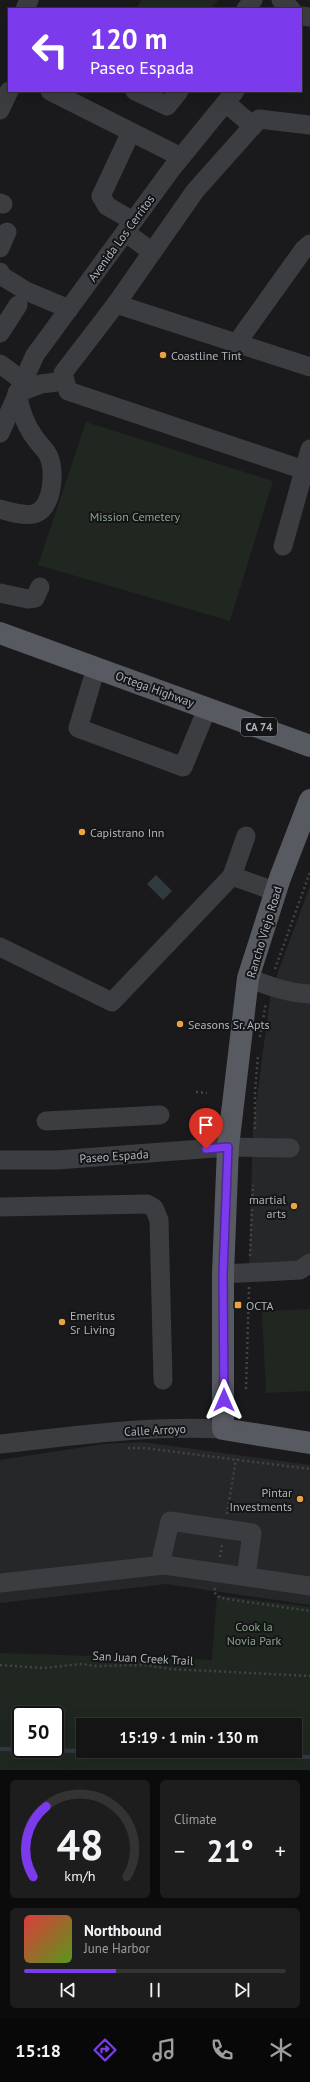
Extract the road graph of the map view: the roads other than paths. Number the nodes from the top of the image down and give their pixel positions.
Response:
1 (253, 0) edge
2 (280, 0) edge
3 (247, 8) edge
4 (290, 8) edge
5 (9, 92) edge
6 (52, 92) edge
7 (137, 92) edge
8 (178, 92) edge
9 (230, 97) edge
10 (0, 110) edge
11 (310, 125) edge
12 (253, 126) junction
13 (131, 132) junction
14 (181, 157) junction
15 (129, 227) junction
16 (310, 244) edge
17 (152, 252) junction
18 (0, 272) edge
19 (116, 304) junction
20 (18, 305) dead end
21 (69, 310) junction
22 (0, 333) edge
23 (236, 344) junction
24 (0, 364) edge
25 (310, 367) edge
26 (65, 381) junction
27 (20, 387) junction
28 (0, 433) edge
29 (310, 450) edge
30 (304, 470) junction
31 (0, 510) edge
32 (283, 546) dead end
33 (40, 587) dead end
34 (0, 594) edge
35 (0, 634) edge
36 (96, 668) junction
37 (207, 709) junction
38 (310, 746) edge
39 (310, 800) edge
40 (246, 836) dead end
41 (232, 876) junction
42 (277, 892) junction
43 (0, 948) edge
44 (248, 978) junction
45 (310, 994) edge
46 (160, 1115) dead end
47 (46, 1121) dead end
48 (228, 1147) junction
49 (290, 1148) dead end
50 (0, 1160) edge
51 (0, 1207) edge
52 (310, 1263) edge
53 (223, 1274) junction
54 (163, 1380) dead end
55 (224, 1429) junction
56 (310, 1443) edge
57 (0, 1444) edge
58 (160, 1565) junction
59 (246, 1577) junction
60 (0, 1583) edge
61 (310, 1586) edge

1 - 3 street
2 - 4 street
5 - 10 street
6 - 13 street
7 - 8 street
9 - 12 street
9 - 14 street, Avenida Los Cerritos
11 - 12 street
12 - 17 street
13 - 14 street
13 - 15 street
14 - 15 street, Avenida Los Cerritos
15 - 17 street
15 - 21 street, Avenida Los Cerritos
16 - 23 street
17 - 19 street
18 - 21 street
19 - 23 street
19 - 26 street
20 - 22 street
21 - 27 street, Avenida Los Cerritos
23 - 25 street
24 - 27 street
26 - 27 street
26 - 30 street
27 - 28 street, Avenida Los Cerritos
27 - 31 street
29 - 30 street
30 - 32 street
33 - 34 street
35 - 36 main road, Ortega Highway / CA 74
36 - 37 main road, Ortega Highway / CA 74
36 - 37 street
37 - 38 main road, Ortega Highway / CA 74
39 - 42 main road, Rancho Viejo Road
40 - 41 street
41 - 42 street
41 - 43 street
42 - 44 main road, Rancho Viejo Road
44 - 45 street
44 - 48 main road, Rancho Viejo Road
46 - 47 street
48 - 49 street, Paseo Espada
48 - 50 street, Paseo Espada
48 - 53 main road, Rancho Viejo Road
51 - 54 street
52 - 53 street
53 - 55 main road, Rancho Viejo Road
55 - 56 main road, Calle Arroyo
55 - 57 street, Calle Arroyo
58 - 59 street
58 - 59 street
58 - 60 street
59 - 61 street

